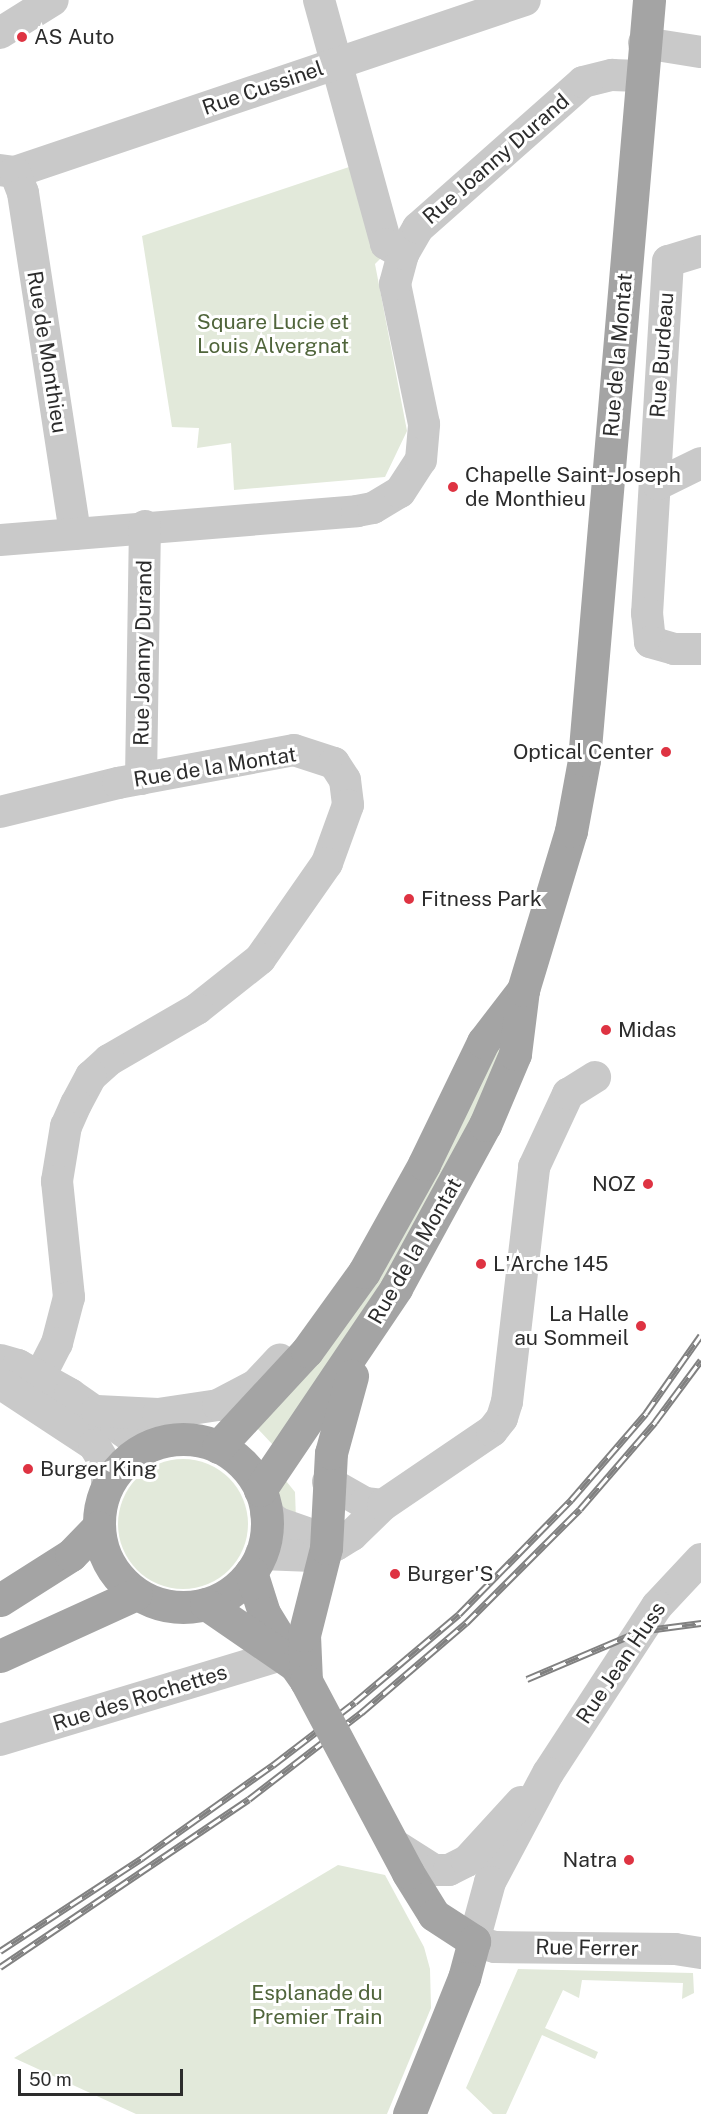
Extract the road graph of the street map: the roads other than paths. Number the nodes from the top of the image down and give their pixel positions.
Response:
1 (53, 0) edge
2 (320, 0) edge
3 (525, 0) edge
4 (649, 0) edge
5 (0, 33) edge
6 (644, 43) junction
7 (701, 52) edge
8 (336, 63) junction
9 (640, 76) junction
10 (7, 171) edge
11 (701, 251) edge
12 (403, 254) junction
13 (701, 463) edge
14 (658, 484) junction
15 (145, 526) junction
16 (75, 534) junction
17 (0, 540) edge
18 (701, 649) edge
19 (141, 779) junction
20 (0, 812) edge
21 (523, 990) junction
22 (595, 1077) dead end
23 (364, 1272) junction
24 (396, 1288) junction
25 (0, 1360) edge
26 (40, 1377) junction
27 (0, 1383) edge
28 (97, 1411) junction
29 (156, 1443) junction
30 (218, 1447) junction
31 (328, 1482) junction
32 (107, 1485) junction
33 (263, 1502) junction
34 (383, 1505) junction
35 (98, 1527) junction
36 (326, 1548) junction
37 (701, 1559) edge
38 (256, 1563) junction
39 (136, 1594) junction
40 (0, 1600) edge
41 (206, 1604) junction
42 (281, 1655) junction
43 (0, 1656) edge
44 (306, 1680) junction
45 (0, 1740) edge
46 (548, 1773) junction
47 (417, 1869) junction
48 (474, 1941) junction
49 (701, 1953) edge
50 (409, 2114) edge

1 - 5 street
2 - 8 street
3 - 8 street, Rue Cussinel
4 - 6 main road, Rue de la Montat
6 - 7 street
6 - 9 main road, Rue de la Montat
8 - 10 street, Rue Cussinel
8 - 12 street
9 - 12 street, Rue Joanny Durand
9 - 21 main road, Rue de la Montat
10 - 16 street, Rue de Monthieu
11 - 14 street, Rue Burdeau
12 - 15 street, Rue Joanny Durand
13 - 14 street
14 - 18 street, Rue Burdeau
15 - 16 street, Rue Joanny Durand
15 - 19 street, Rue Joanny Durand
16 - 17 street, Rue Joanny Durand
19 - 20 street, Rue de la Montat
19 - 26 street, Rue de la Montat
21 - 23 main road, Rue de la Montat
21 - 24 main road, Rue de la Montat
22 - 34 street
23 - 28 street, Rue de la Montat
23 - 30 main road, Rue de la Montat
24 - 31 main road
24 - 33 main road, Rue de la Montat
25 - 26 street, Rue de la Montat
26 - 28 street, Rue de la Montat
27 - 32 street
28 - 29 street, Rue de la Montat
29 - 30 main road
29 - 32 main road
30 - 33 main road
31 - 34 street
31 - 36 main road
32 - 35 main road
33 - 36 street
33 - 38 main road
34 - 36 street
35 - 39 main road
35 - 40 main road
36 - 38 street
36 - 44 main road
37 - 46 street, Rue Jean Huss
38 - 41 main road
38 - 44 main road
39 - 41 main road
39 - 43 main road
41 - 42 main road
42 - 44 main road
42 - 45 street, Rue des Rochettes
44 - 47 main road, bridge
46 - 47 street, Rue Jean Huss
46 - 48 street, Rue Jean Huss
47 - 48 main road
48 - 49 street, Rue Ferrer
48 - 50 main road

